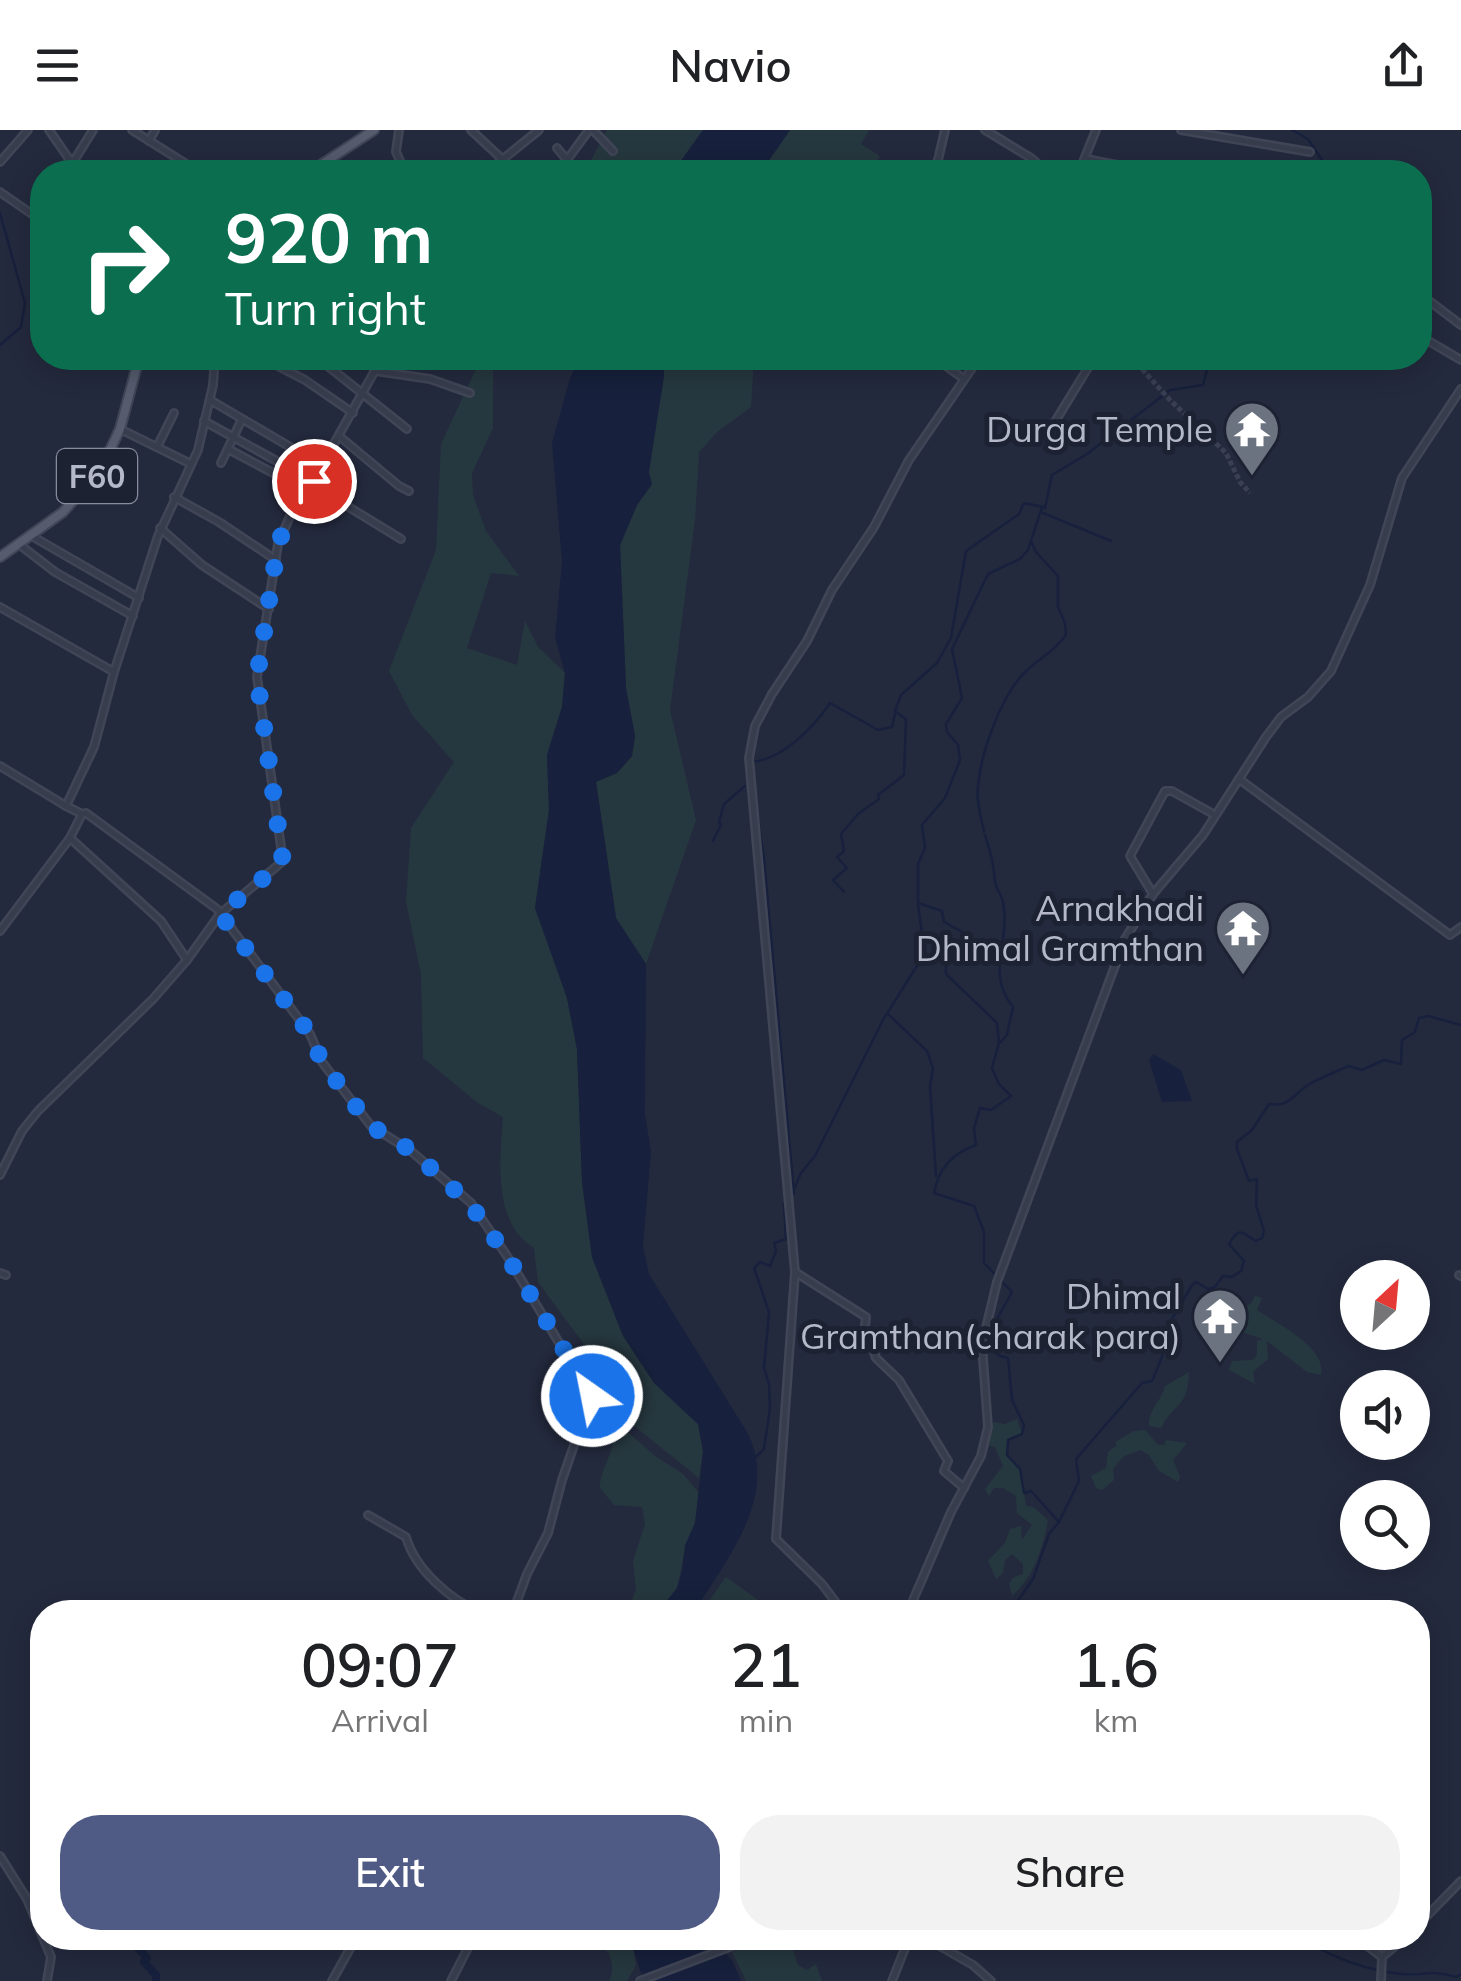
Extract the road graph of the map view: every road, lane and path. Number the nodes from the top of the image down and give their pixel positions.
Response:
1 (28, 130) edge
2 (49, 130) edge
3 (93, 130) edge
4 (132, 130) edge
5 (155, 130) edge
6 (472, 130) edge
7 (539, 130) edge
8 (591, 130) edge
9 (945, 130) edge
10 (985, 130) edge
11 (1096, 130) edge
12 (1180, 130) edge
13 (372, 131) edge
14 (397, 131) edge
15 (149, 142) junction
16 (557, 148) dead end
17 (613, 150) dead end
18 (1310, 152) dead end
19 (3, 153) edge
20 (502, 159) joint
21 (69, 160) edge
22 (74, 160) edge
23 (179, 160) edge
24 (328, 160) edge
25 (400, 160) edge
26 (938, 160) edge
27 (1033, 160) edge
28 (1086, 160) edge
29 (0, 192) edge
30 (30, 213) edge
31 (1432, 303) edge
32 (1461, 325) edge
33 (1432, 343) edge
34 (1461, 360) edge
35 (136, 370) edge
36 (214, 370) edge
37 (286, 370) edge
38 (334, 370) edge
39 (952, 370) edge
40 (971, 370) edge
41 (1087, 370) edge
42 (376, 371) joint
43 (964, 379) junction
44 (1461, 389) edge
45 (470, 393) dead end
46 (364, 394) junction
47 (210, 400) junction
48 (174, 413) dead end
49 (353, 413) junction
50 (242, 419) junction
51 (1056, 420) dead end
52 (204, 421) junction
53 (407, 428) dead end
54 (120, 430) junction
55 (340, 436) junction
56 (234, 438) junction
57 (157, 447) junction
58 (228, 449) junction
59 (222, 463) dead end
60 (192, 464) junction
61 (324, 464) junction
62 (312, 482) junction
63 (350, 482) dead end
64 (306, 491) junction
65 (410, 491) dead end
66 (174, 497) junction
67 (160, 528) junction
68 (30, 535) junction
69 (400, 539) dead end
70 (18, 543) junction
71 (2, 552) edge
72 (276, 560) junction
73 (139, 598) junction
74 (0, 607) edge
75 (269, 609) junction
76 (133, 616) junction
77 (114, 672) junction
78 (0, 766) edge
79 (1239, 779) junction
80 (66, 806) junction
81 (82, 814) junction
82 (1215, 814) junction
83 (70, 838) junction
84 (1153, 894) junction
85 (220, 914) junction
86 (1461, 928) edge
87 (0, 931) edge
88 (187, 960) junction
89 (0, 1175) edge
90 (794, 1272) junction
91 (964, 1488) junction
92 (368, 1515) dead end
93 (456, 1600) edge
94 (517, 1600) edge
95 (834, 1600) edge
96 (913, 1600) edge
97 (0, 1856) edge
98 (1461, 1881) edge
99 (30, 1905) edge
100 (1430, 1913) edge
101 (48, 1950) edge
102 (349, 1950) edge
103 (467, 1950) edge
104 (721, 1950) edge
105 (904, 1950) edge
106 (946, 1950) edge
107 (1373, 1950) edge
108 (1390, 1950) edge
109 (1382, 1957) junction
110 (46, 1981) edge
111 (332, 1981) edge
112 (451, 1981) edge
113 (640, 1981) edge
114 (892, 1981) edge
115 (992, 1981) edge
116 (1380, 1981) edge

1 - 19 street
2 - 21 street
3 - 22 street
4 - 15 street
5 - 15 street
6 - 20 street
7 - 20 street
8 - 16 street
8 - 17 street
9 - 26 street
10 - 27 street
11 - 28 street
12 - 18 street
13 - 24 main road
14 - 25 street
15 - 23 street
29 - 30 street
31 - 32 street
33 - 34 street
35 - 54 main road, F60
36 - 47 street
37 - 49 street
38 - 46 street
39 - 43 street
40 - 43 street
41 - 51 street
42 - 45 street
42 - 46 street
43 - 90 street
44 - 79 street
46 - 49 street
46 - 53 street
47 - 50 street
47 - 52 street
48 - 57 street
49 - 55 street
50 - 56 street
50 - 61 street
52 - 56 street
52 - 60 street
54 - 57 street
54 - 68 main road, F60
55 - 61 street
55 - 65 street
56 - 58 street
56 - 62 street
57 - 60 street
58 - 59 street
58 - 64 street
60 - 66 street
61 - 62 street
61 - 63 street
62 - 64 street
62 - 69 street
64 - 72 street
66 - 67 street
66 - 72 street
67 - 73 street
67 - 75 street
68 - 70 main road, F60
68 - 73 street
70 - 71 main road, F60
70 - 76 street
72 - 75 street
73 - 76 street
74 - 77 street
75 - 85 street
76 - 77 street
77 - 80 street
78 - 80 street
79 - 82 street
79 - 86 street
80 - 81 street
81 - 83 street
81 - 85 street
82 - 84 street
82 - 84 street
83 - 87 street
83 - 88 street
84 - 91 street
85 - 88 street
85 - 94 street
88 - 89 street
90 - 91 street
90 - 95 street
91 - 96 street
92 - 93 street
97 - 99 street
98 - 100 street
101 - 110 street
102 - 111 street
103 - 112 street
104 - 113 street
105 - 114 street
106 - 115 street
107 - 109 street
108 - 109 street
109 - 116 street

